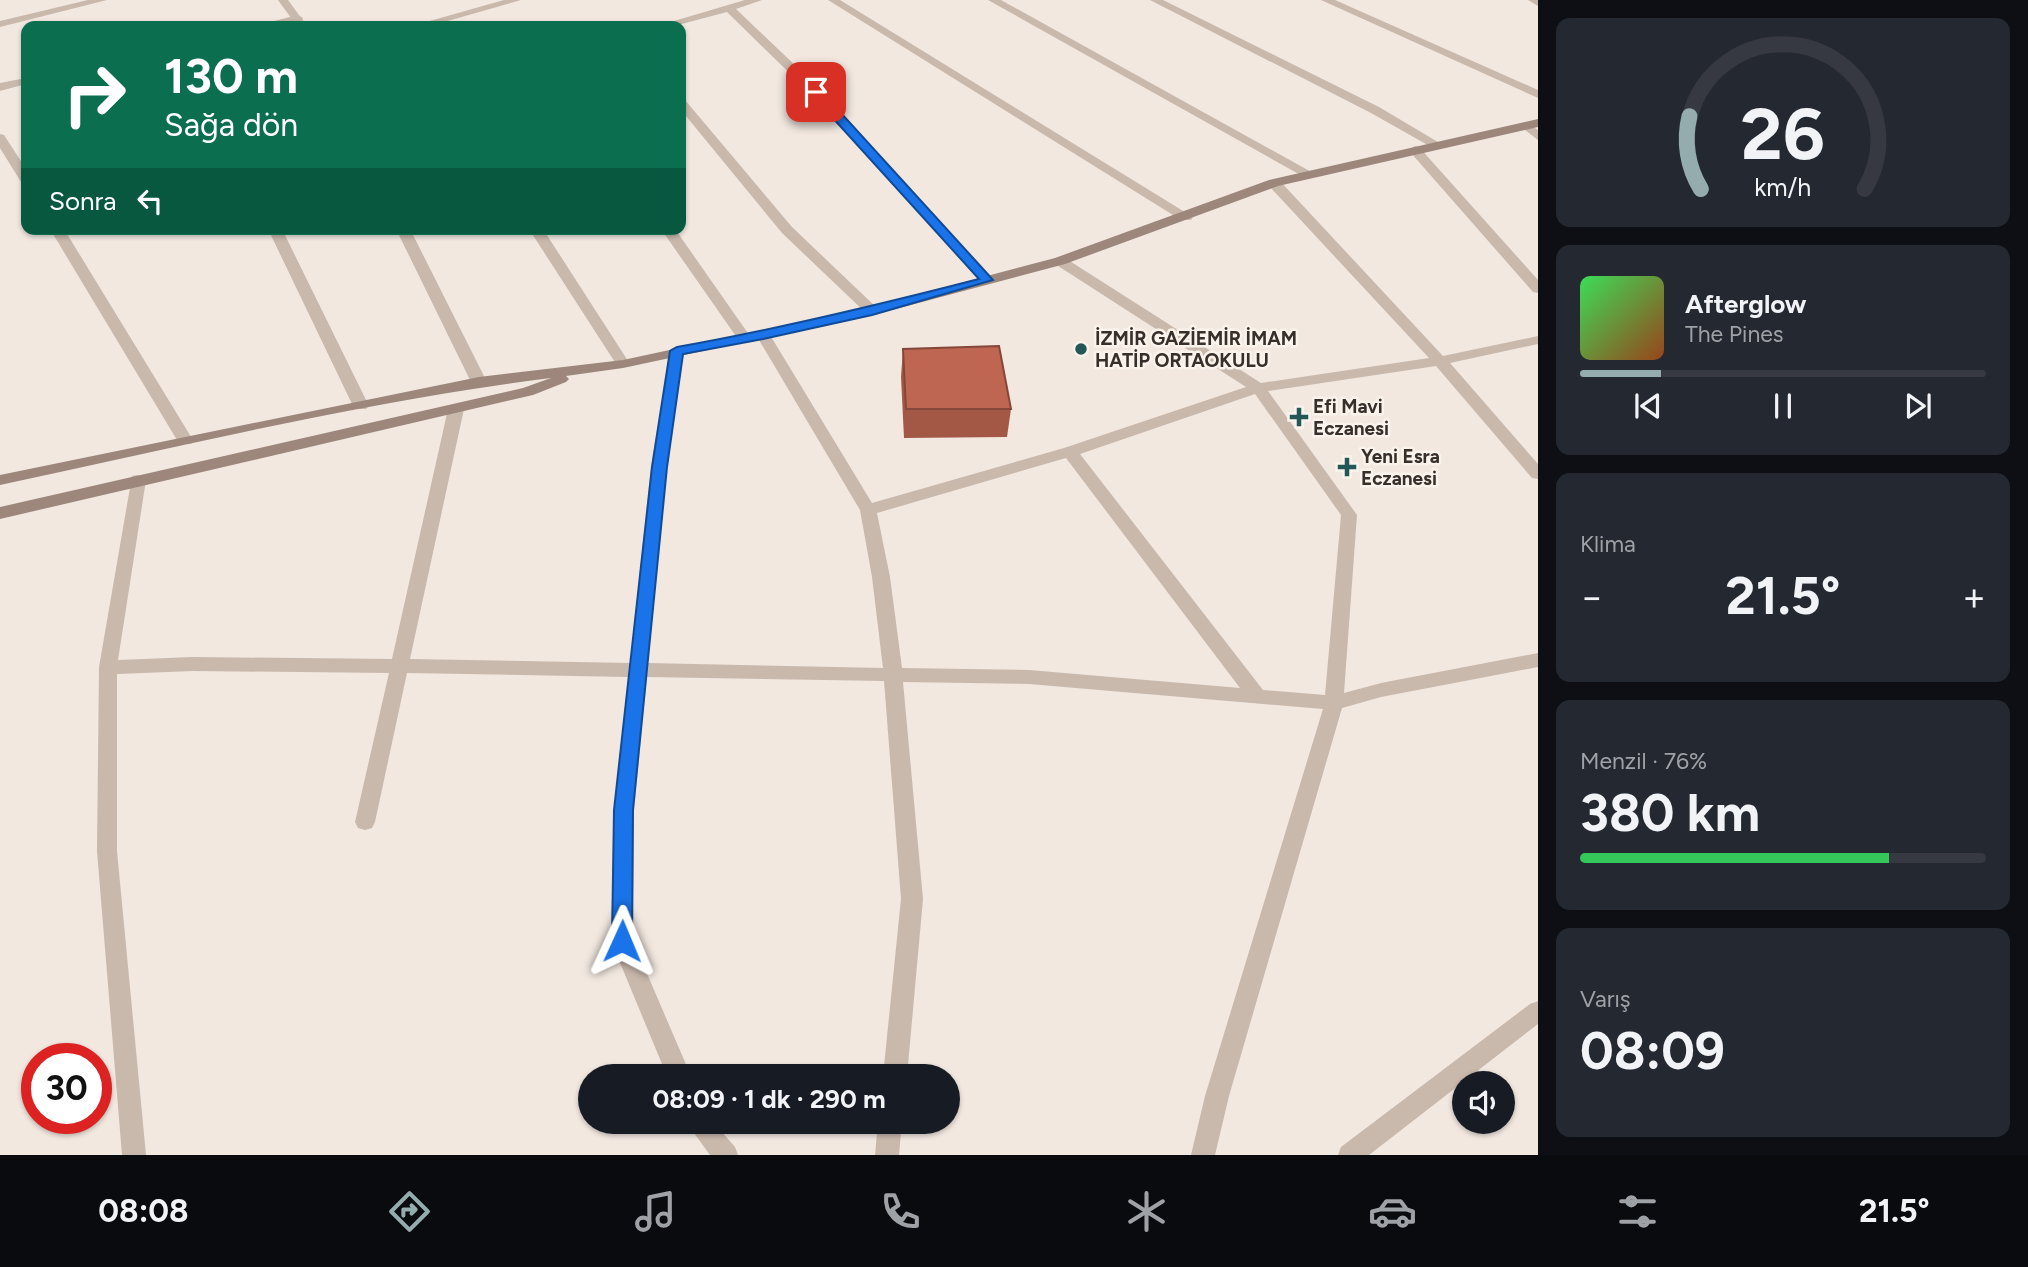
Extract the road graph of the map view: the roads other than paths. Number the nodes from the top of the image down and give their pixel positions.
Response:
1 (102, 0) edge
2 (283, 0) edge
3 (516, 0) edge
4 (757, 0) edge
5 (833, 0) edge
6 (993, 0) edge
7 (1155, 0) edge
8 (1326, 0) edge
9 (1533, 0) edge
10 (1538, 3) edge
11 (729, 8) junction
12 (299, 21) edge
13 (437, 21) edge
14 (681, 21) edge
15 (0, 24) edge
16 (21, 82) edge
17 (0, 87) edge
18 (1538, 94) edge
19 (686, 109) edge
20 (1534, 129) edge
21 (0, 138) edge
22 (1437, 145) junction
23 (1415, 150) junction
24 (4, 152) edge
25 (21, 173) edge
26 (1308, 174) junction
27 (1274, 183) junction
28 (1186, 216) junction
29 (61, 235) edge
30 (278, 235) edge
31 (406, 235) edge
32 (540, 235) edge
33 (673, 235) edge
34 (1060, 261) junction
35 (987, 280) junction
36 (1538, 289) edge
37 (872, 311) junction
38 (754, 337) junction
39 (1538, 340) edge
40 (677, 351) junction
41 (1440, 361) junction
42 (623, 364) junction
43 (582, 370) junction
44 (479, 382) junction
45 (1258, 387) junction
46 (361, 406) junction
47 (456, 409) junction
48 (185, 440) junction
49 (1070, 452) junction
50 (1538, 474) edge
51 (0, 480) edge
52 (138, 481) junction
53 (868, 510) junction
54 (0, 513) edge
55 (1538, 660) edge
56 (399, 666) junction
57 (108, 667) junction
58 (638, 670) junction
59 (893, 674) junction
60 (1255, 695) junction
61 (1334, 703) junction
62 (365, 822) dead end
63 (1538, 1011) edge
64 (674, 1064) edge
65 (896, 1064) edge
66 (708, 1134) edge
67 (890, 1134) edge
68 (1360, 1152) edge
69 (134, 1155) edge
70 (726, 1155) edge
71 (887, 1155) edge
72 (1203, 1155) edge

1 - 15 street
2 - 12 street
3 - 13 street
4 - 11 street
5 - 28 street
6 - 26 street
7 - 22 street
8 - 18 street
9 - 10 street
11 - 14 street
11 - 35 street
16 - 17 street
19 - 37 street
20 - 22 main road
21 - 24 street
22 - 23 main road
23 - 26 main road
23 - 36 street
24 - 25 street
26 - 27 main road
27 - 28 main road
27 - 41 street
28 - 34 main road
29 - 48 street
30 - 46 street
31 - 44 street
32 - 42 street
33 - 38 street
34 - 35 main road
34 - 45 street
35 - 37 main road
37 - 38 main road
38 - 40 main road
38 - 53 street
39 - 41 street
40 - 42 main road
40 - 58 street
41 - 45 street
41 - 50 street
42 - 43 main road
43 - 44 main road
43 - 47 main road
44 - 46 main road
45 - 49 street
45 - 61 street
46 - 48 main road
47 - 52 main road
47 - 56 street
48 - 51 main road
49 - 53 street
49 - 60 street
52 - 54 main road
52 - 57 street
53 - 59 street
55 - 61 street
56 - 57 street
56 - 58 street
56 - 62 street
57 - 69 street
58 - 59 street
58 - 64 street
59 - 60 street
59 - 65 street
60 - 61 street
61 - 72 street
63 - 68 street
66 - 70 street
67 - 71 street

